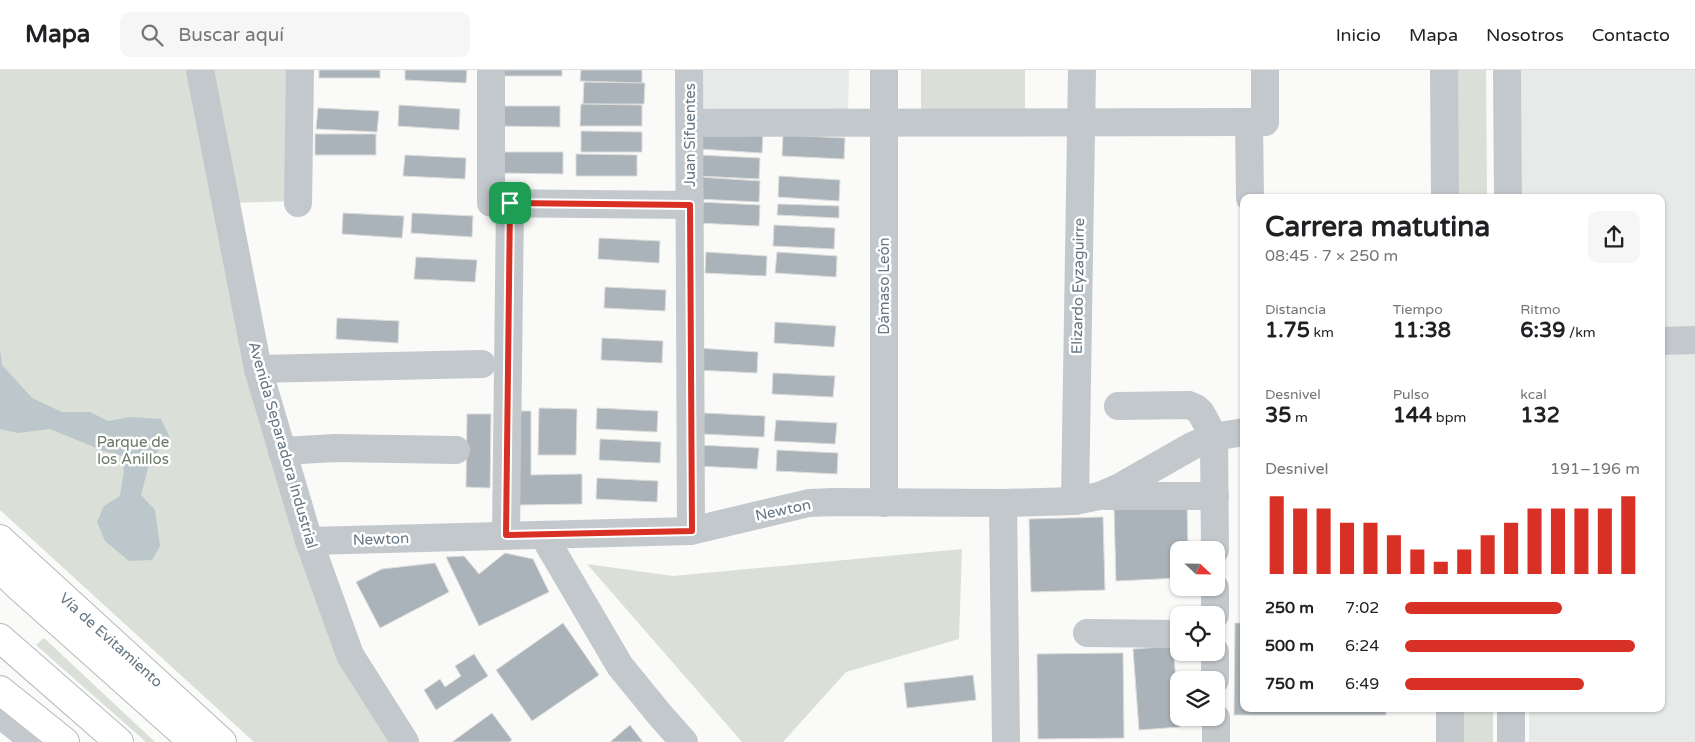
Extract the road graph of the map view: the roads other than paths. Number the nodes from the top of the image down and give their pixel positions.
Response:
1 (200, 70) edge
2 (300, 70) edge
3 (491, 70) edge
4 (689, 70) edge
5 (884, 70) edge
6 (1082, 70) edge
7 (1265, 70) edge
8 (1444, 70) edge
9 (1507, 70) edge
10 (1249, 122) junction
11 (690, 123) junction
12 (885, 123) junction
13 (1081, 123) junction
14 (1250, 194) edge
15 (1445, 194) edge
16 (1508, 194) edge
17 (298, 203) dead end
18 (510, 203) junction
19 (690, 205) junction
20 (1695, 340) edge
21 (1665, 341) edge
22 (482, 364) dead end
23 (258, 369) junction
24 (1118, 406) dead end
25 (1240, 433) edge
26 (1214, 436) junction
27 (456, 450) dead end
28 (282, 451) junction
29 (1215, 496) junction
30 (1087, 498) junction
31 (884, 503) junction
32 (1003, 504) junction
33 (692, 531) junction
34 (506, 535) junction
35 (543, 535) junction
36 (0, 538) edge
37 (309, 541) junction
38 (1215, 541) edge
39 (0, 568) edge
40 (1087, 633) dead end
41 (1170, 634) edge
42 (0, 638) edge
43 (0, 690) edge
44 (1450, 712) edge
45 (1511, 712) edge
46 (0, 714) edge
47 (1216, 726) edge
48 (35, 742) edge
49 (65, 742) edge
50 (119, 742) edge
51 (193, 742) edge
52 (222, 742) edge
53 (405, 742) edge
54 (684, 742) edge
55 (1006, 742) edge
56 (1216, 742) edge
57 (1450, 742) edge
58 (1511, 742) edge

1 - 23 street, Avenida Separadora Industrial
2 - 17 street
3 - 18 street
4 - 11 street, Juan Sifuentes
5 - 12 street, Dámaso León
6 - 13 street, Elizardo Eyzaguirre
7 - 10 street
8 - 15 street
9 - 16 street
10 - 13 street
10 - 14 street
11 - 12 street
11 - 19 street, Juan Sifuentes
12 - 13 street
12 - 31 street, Dámaso León
13 - 30 street, Elizardo Eyzaguirre
18 - 19 street
18 - 34 street
19 - 33 street, Juan Sifuentes
20 - 21 street
22 - 23 street
23 - 28 street, Avenida Separadora Industrial
24 - 26 street
25 - 26 street, Newton
26 - 29 street
26 - 30 street, Newton
27 - 28 street
28 - 37 street, Avenida Separadora Industrial
29 - 30 street
29 - 38 street
30 - 32 street, Newton
31 - 32 street, Newton
31 - 33 street, Newton
32 - 55 street
33 - 35 street, Newton
34 - 35 street, Newton
34 - 37 street, Newton
35 - 54 street
36 - 52 highway, Vía de Evitamiento
37 - 53 street, Avenida Separadora Industrial
39 - 51 highway, Vía de Evitamiento
40 - 41 street
42 - 50 highway
43 - 49 highway
44 - 57 street
45 - 58 street
46 - 48 street
47 - 56 street

